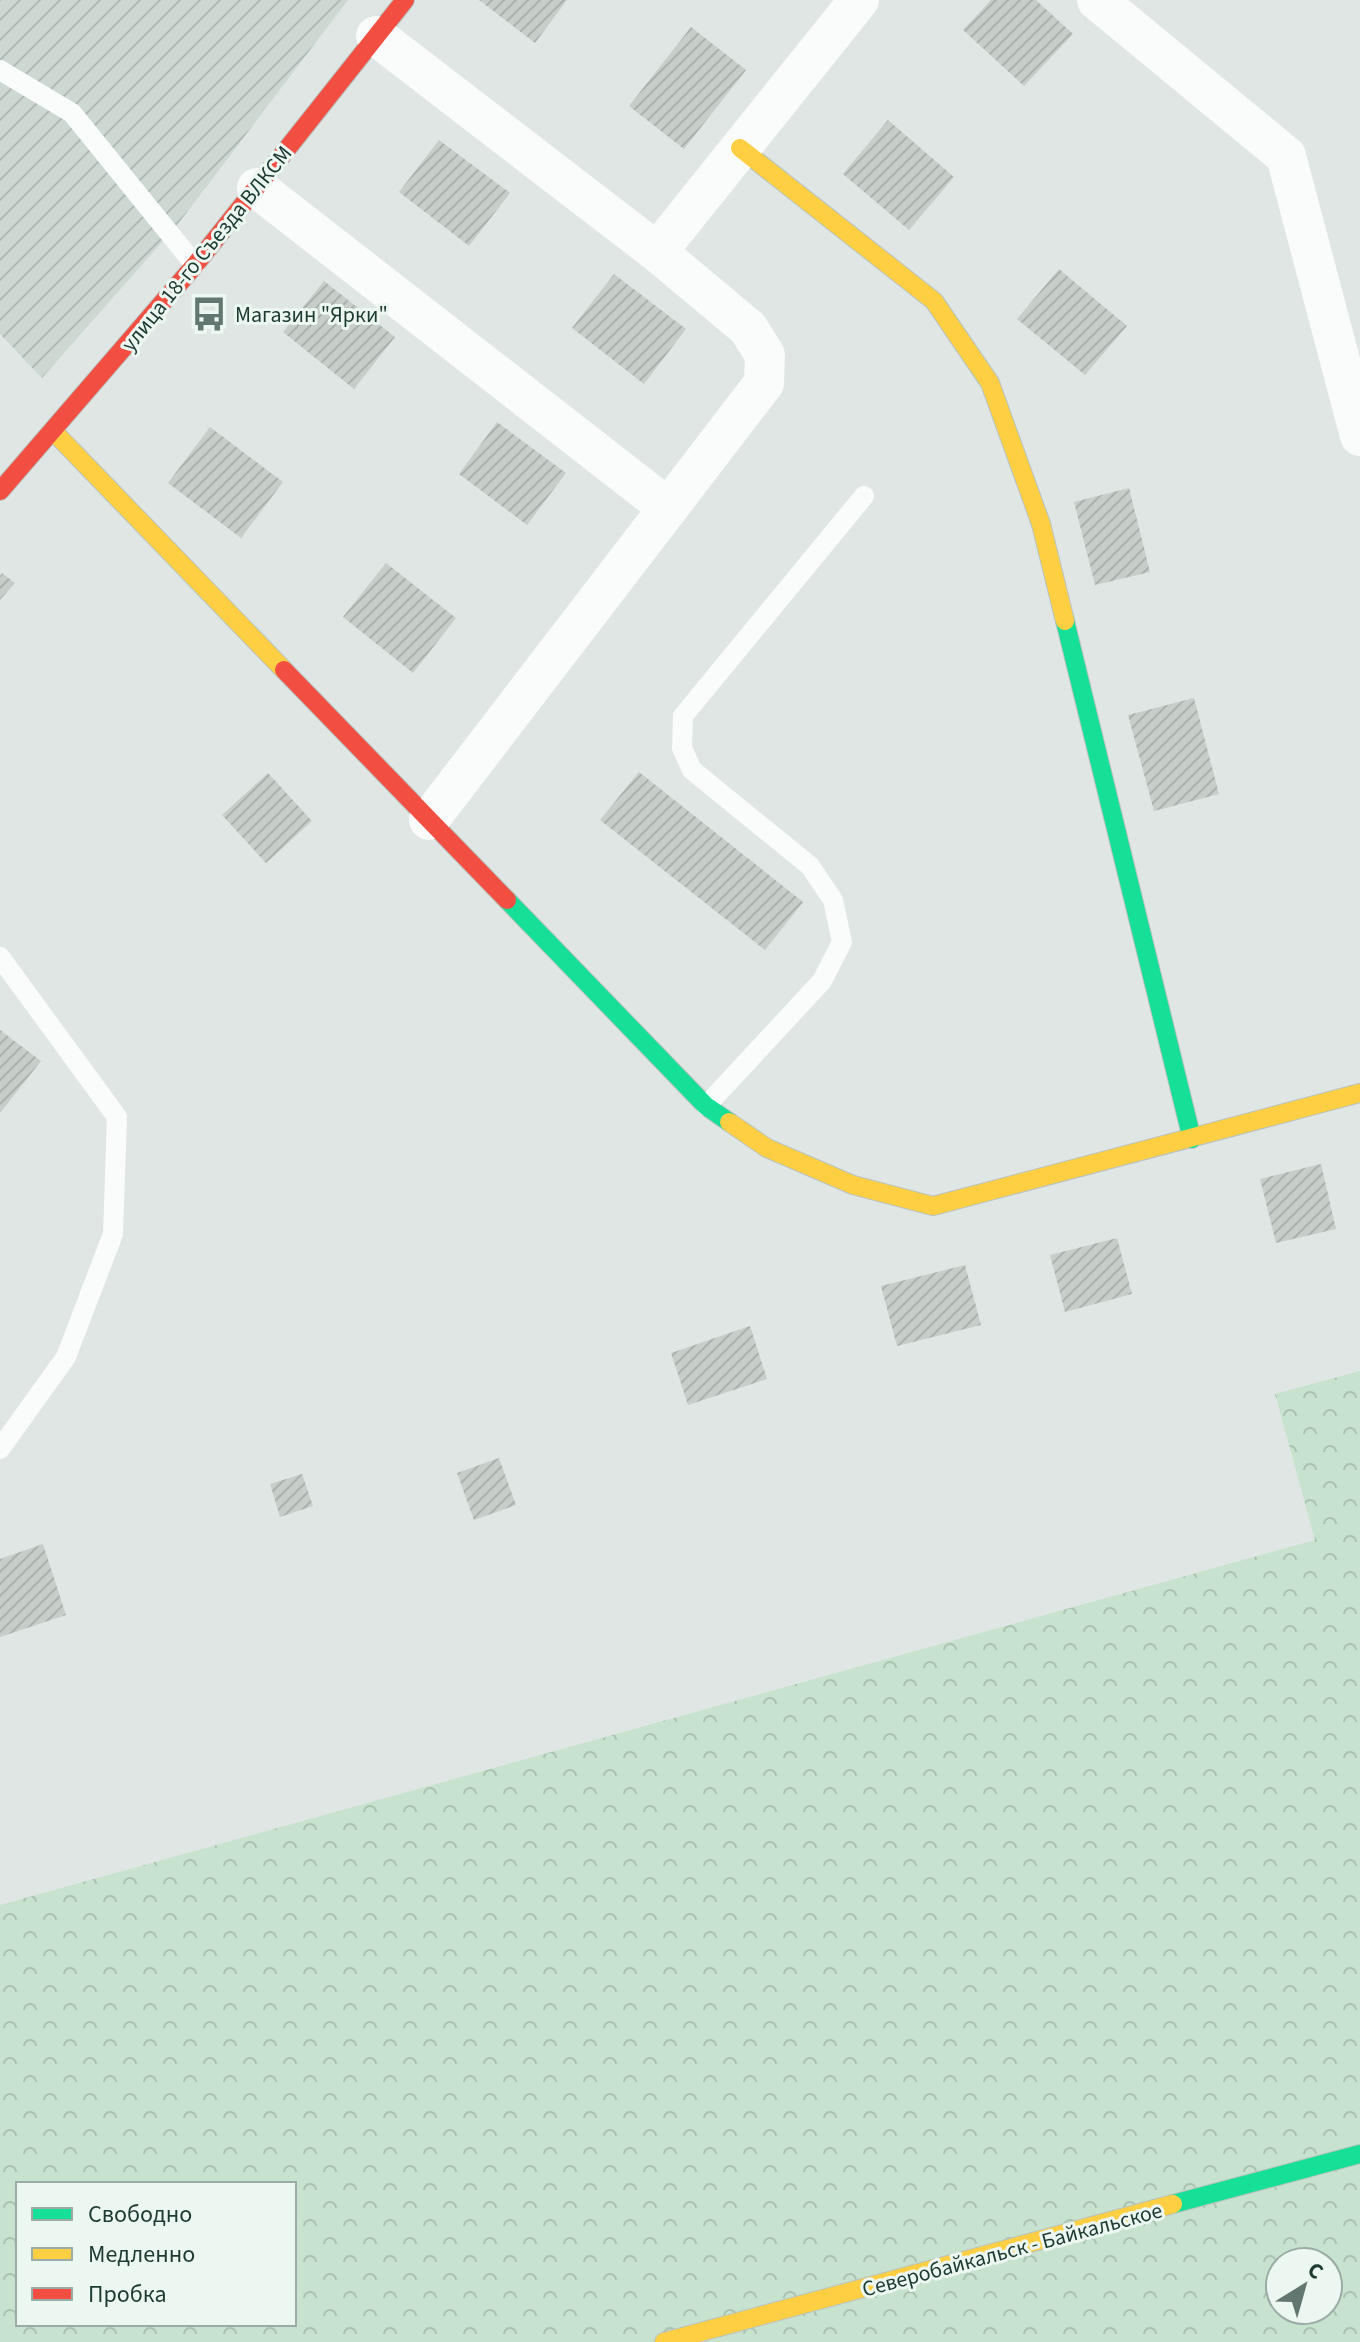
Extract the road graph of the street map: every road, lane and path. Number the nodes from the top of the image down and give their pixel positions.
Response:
1 (405, 0) edge
2 (859, 0) edge
3 (1097, 0) edge
4 (376, 36) junction
5 (0, 70) edge
6 (740, 148) junction
7 (257, 188) junction
8 (657, 252) junction
9 (195, 265) junction
10 (53, 431) junction
11 (1360, 436) edge
12 (0, 491) edge
13 (864, 496) dead end
14 (668, 508) junction
15 (429, 820) junction
16 (0, 957) edge
17 (1360, 1093) edge
18 (706, 1106) junction
19 (1192, 1139) junction
20 (0, 1449) edge
21 (1360, 2154) edge
22 (664, 2342) edge

1 - 4 street, улица 18-го Съезда ВЛКСМ
2 - 6 street
3 - 11 street
4 - 7 street, улица 18-го Съезда ВЛКСМ
4 - 8 street
5 - 9 lane
6 - 8 street
6 - 19 street
7 - 9 street, улица 18-го Съезда ВЛКСМ
7 - 14 street
8 - 14 street
9 - 10 street, улица 18-го Съезда ВЛКСМ
10 - 12 street, улица 18-го Съезда ВЛКСМ
10 - 15 street
13 - 18 lane
14 - 15 street
15 - 18 street
16 - 20 lane
17 - 19 street
18 - 19 street
21 - 22 street, Северобайкальск - Байкальское

